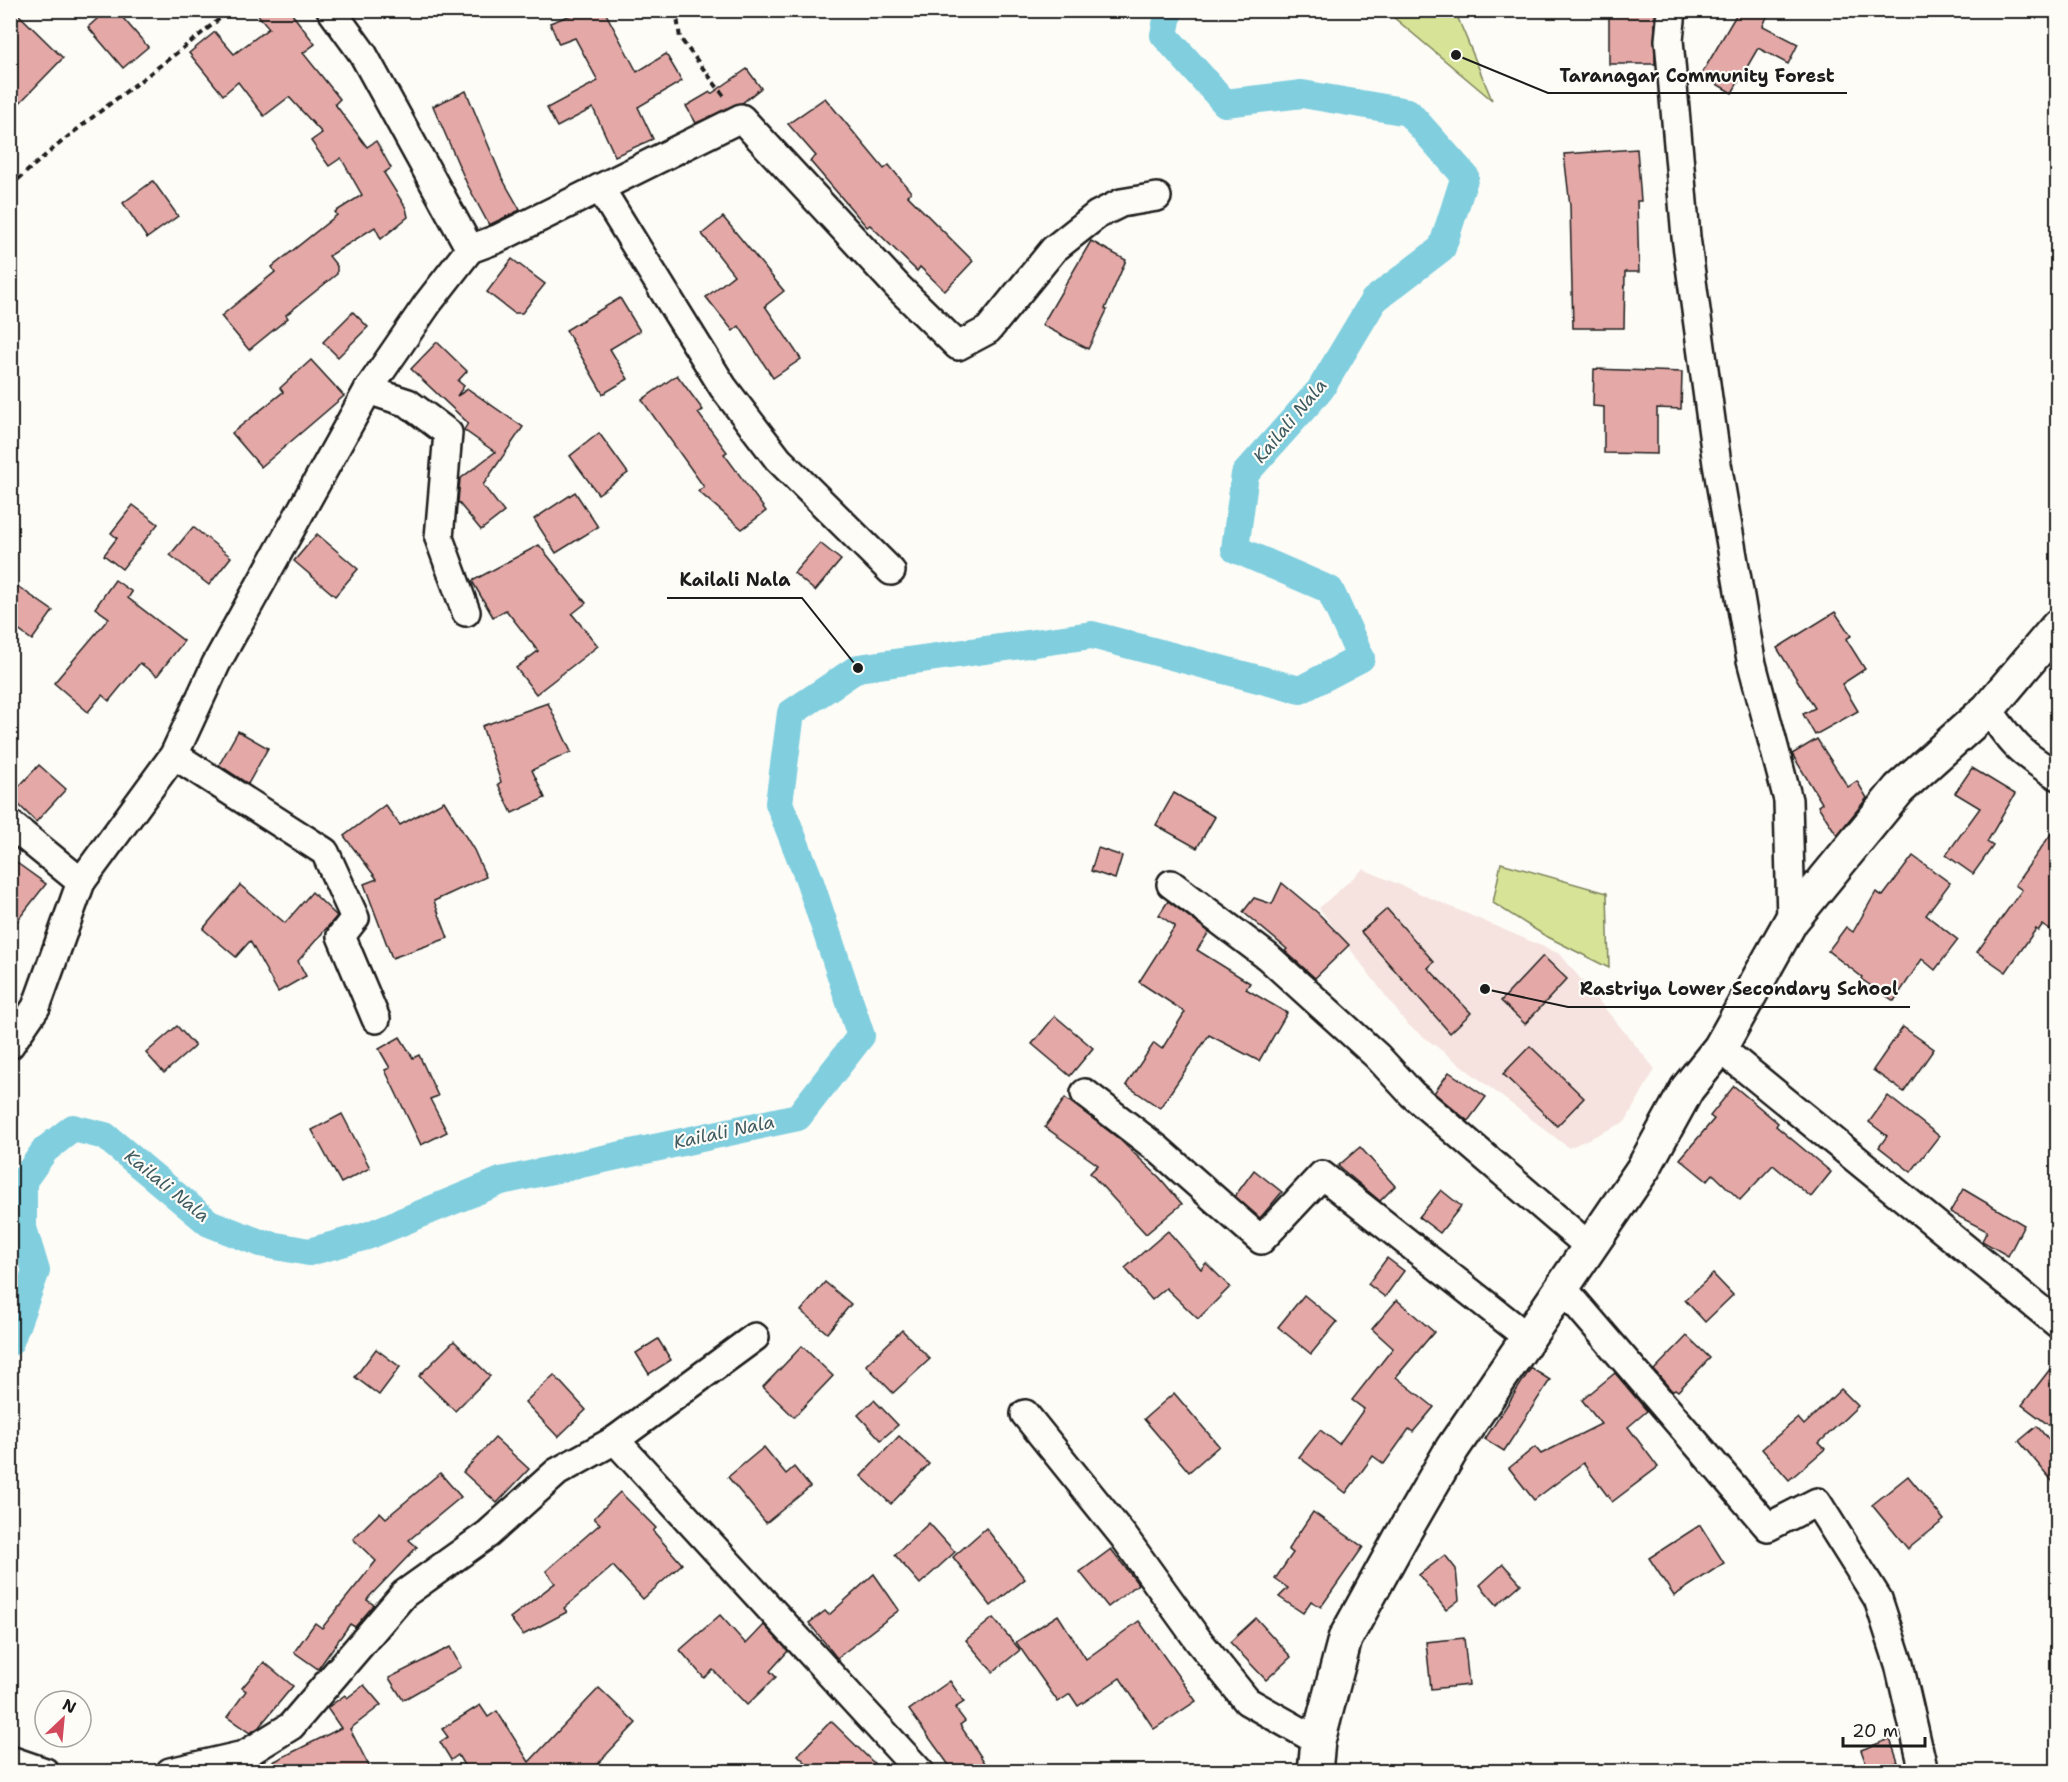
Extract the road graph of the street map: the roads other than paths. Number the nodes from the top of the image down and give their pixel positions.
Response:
1 (331, 10) edge
2 (1672, 10) edge
3 (600, 188) junction
4 (1157, 197) dead end
5 (470, 249) junction
6 (368, 390) junction
7 (891, 572) dead end
8 (466, 612) dead end
9 (2058, 626) edge
10 (1988, 709) junction
11 (174, 755) junction
12 (2058, 776) edge
13 (10, 824) edge
14 (81, 882) junction
15 (1171, 884) dead end
16 (1791, 921) junction
17 (376, 1019) dead end
18 (10, 1045) edge
19 (1720, 1048) junction
20 (1085, 1093) dead end
21 (1591, 1248) junction
22 (1562, 1287) junction
23 (2058, 1324) edge
24 (754, 1337) dead end
25 (1527, 1337) junction
26 (1025, 1414) dead end
27 (615, 1440) junction
28 (1316, 1756) edge
29 (10, 1760) edge
30 (45, 1772) edge
31 (170, 1772) edge
32 (920, 1772) edge
33 (1924, 1772) edge

1 - 5 street
2 - 16 street
3 - 4 street
3 - 5 street
3 - 7 street
5 - 6 street
6 - 8 street
6 - 11 street
9 - 10 street
10 - 12 street
10 - 16 street
11 - 14 street
11 - 17 street
13 - 14 street
14 - 18 street
15 - 21 street
16 - 19 street
19 - 21 street
19 - 23 street
20 - 25 street
21 - 22 street
22 - 25 street
22 - 33 street
24 - 27 street
25 - 28 street
26 - 28 street
27 - 31 street
27 - 32 street
29 - 30 street

